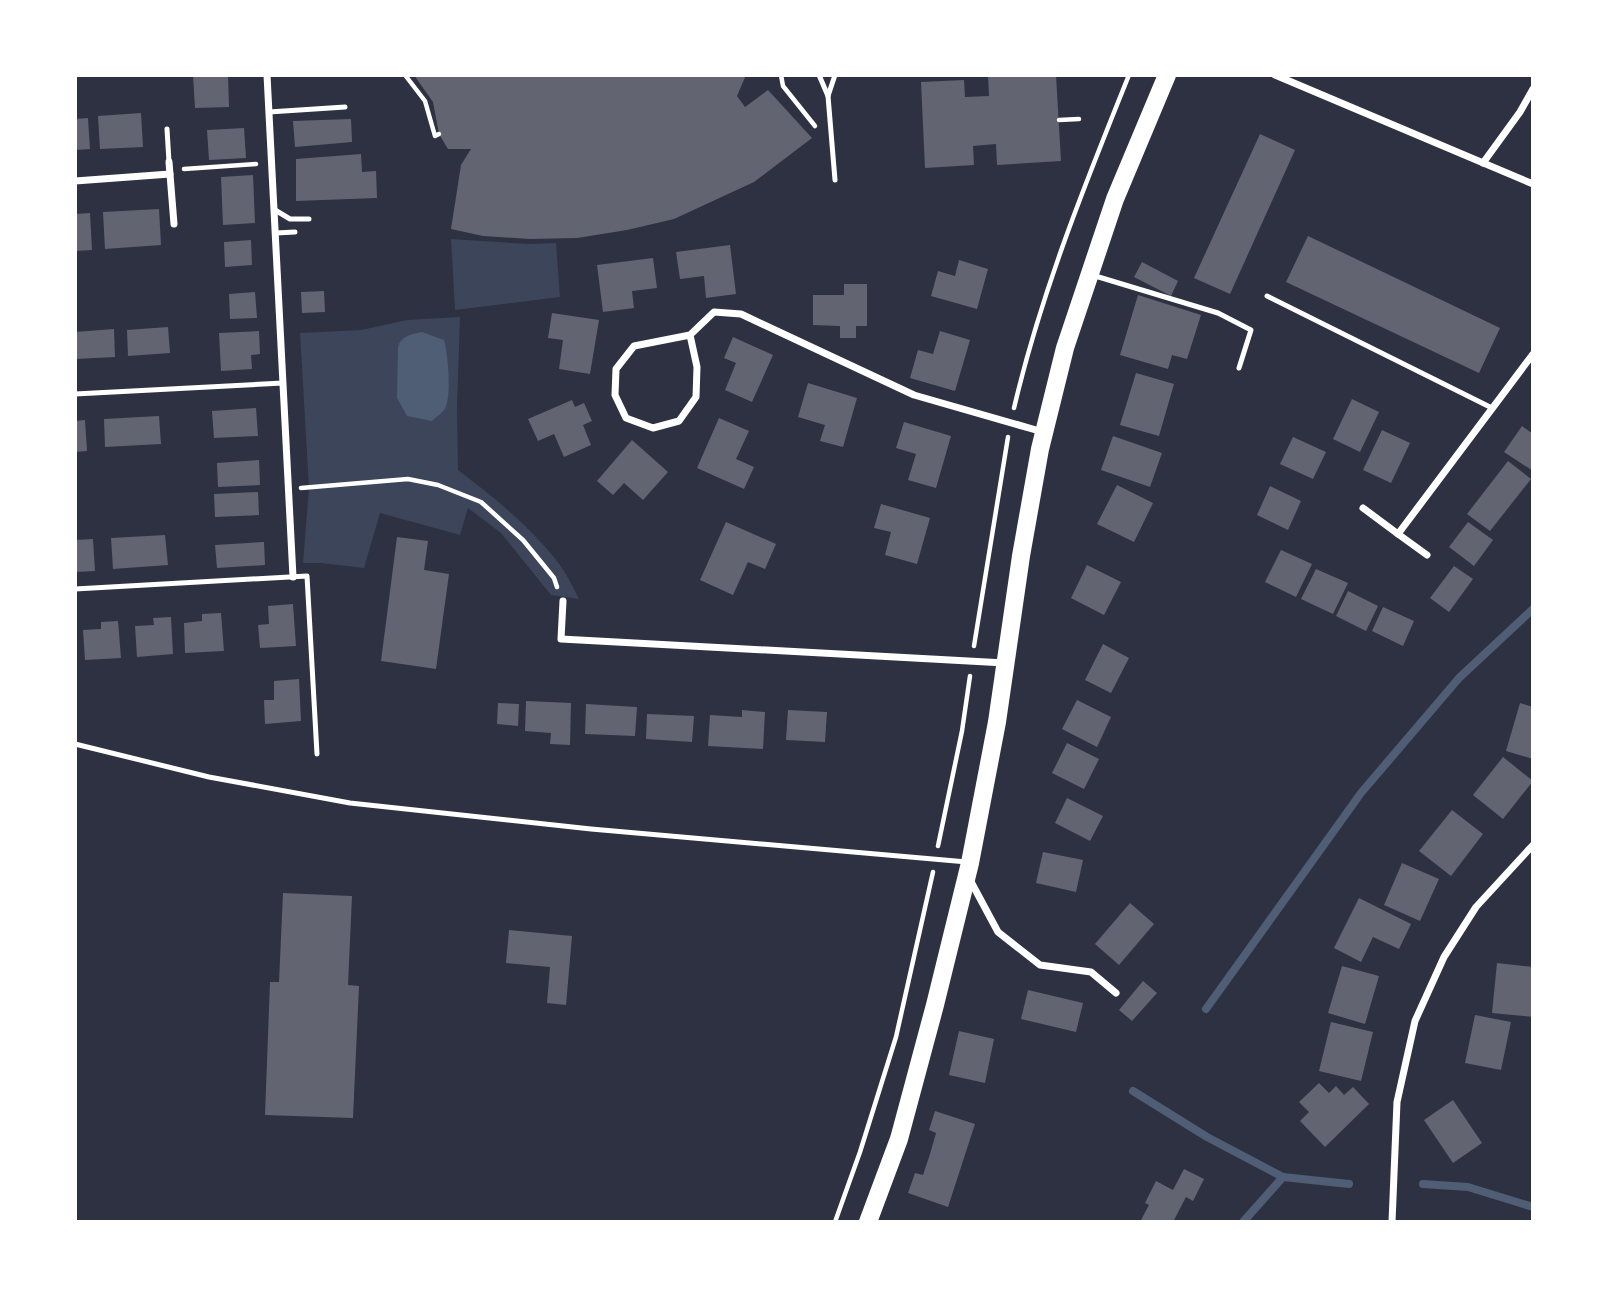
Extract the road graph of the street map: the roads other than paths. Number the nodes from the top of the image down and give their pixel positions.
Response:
1 (267, 75) edge
2 (819, 75) edge
3 (835, 75) edge
4 (1167, 75) edge
5 (1275, 75) edge
6 (1533, 89) edge
7 (828, 96) junction
8 (345, 107) dead end
9 (269, 111) junction
10 (167, 129) dead end
11 (1483, 163) junction
12 (169, 169) junction
13 (835, 180) dead end
14 (75, 181) edge
15 (1533, 184) edge
16 (275, 210) junction
17 (309, 219) dead end
18 (174, 224) dead end
19 (295, 232) dead end
20 (276, 233) junction
21 (1089, 274) junction
22 (1268, 296) dead end
23 (690, 335) junction
24 (1533, 354) edge
25 (1239, 368) dead end
26 (283, 383) junction
27 (75, 394) edge
28 (1492, 408) junction
29 (1044, 432) junction
30 (1363, 508) dead end
31 (1398, 534) junction
32 (1427, 555) dead end
33 (293, 577) junction
34 (75, 589) edge
35 (563, 601) road end
36 (1005, 663) junction
37 (75, 744) edge
38 (317, 754) dead end
39 (1533, 845) edge
40 (968, 869) junction
41 (1116, 993) dead end
42 (867, 1222) edge
43 (1392, 1222) edge

1 - 9 street
2 - 7 lane
3 - 7 lane
4 - 21 main road
5 - 11 street
6 - 11 street
7 - 13 lane
8 - 9 lane
9 - 16 street
10 - 12 lane
11 - 15 street
12 - 14 street
12 - 18 street
16 - 17 lane
16 - 20 street
19 - 20 lane
20 - 26 street
21 - 25 lane
21 - 29 main road
22 - 28 lane
23 - 23 street
23 - 29 street
24 - 28 street
26 - 27 lane
26 - 33 street
28 - 31 street
29 - 36 main road
30 - 31 street
31 - 32 street
33 - 34 lane
33 - 38 lane
35 - 36 street
36 - 40 main road
37 - 40 lane
39 - 43 street
40 - 41 street
40 - 42 main road

